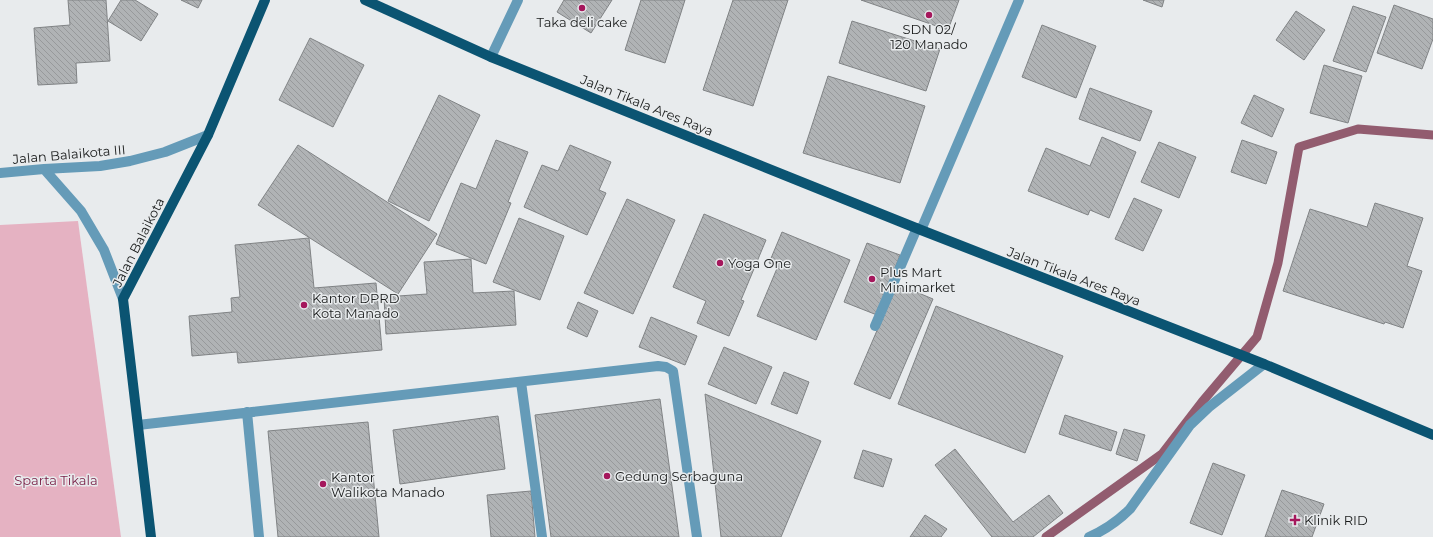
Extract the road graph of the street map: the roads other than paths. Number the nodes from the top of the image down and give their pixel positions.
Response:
1 (265, 0) edge
2 (365, 0) edge
3 (518, 0) edge
4 (1019, 0) edge
5 (491, 57) junction
6 (208, 135) junction
7 (44, 169) junction
8 (0, 173) edge
9 (919, 229) junction
10 (123, 299) junction
11 (875, 326) dead end
12 (1261, 363) junction
13 (520, 382) junction
14 (247, 412) junction
15 (138, 424) junction
16 (1433, 436) edge
17 (151, 537) edge
18 (260, 537) edge
19 (542, 537) edge
20 (696, 537) edge
21 (1089, 537) edge

1 - 6 main road, Jalan Balaikota
2 - 5 main road, Jalan Tikala Ares Raya
3 - 5 street
4 - 9 street
5 - 9 main road, Jalan Tikala Ares Raya
6 - 7 street, Jalan Balaikota III
6 - 10 main road, Jalan Balaikota
7 - 8 street, Jalan Balaikota III
7 - 10 street
9 - 11 street
9 - 12 main road, Jalan Tikala Ares Raya
10 - 15 main road, Jalan Balaikota
12 - 16 main road, Jalan Tikala Ares Raya
12 - 21 street
13 - 14 street
13 - 19 street
13 - 20 street
14 - 15 street
14 - 18 street
15 - 17 main road, Jalan Balaikota

